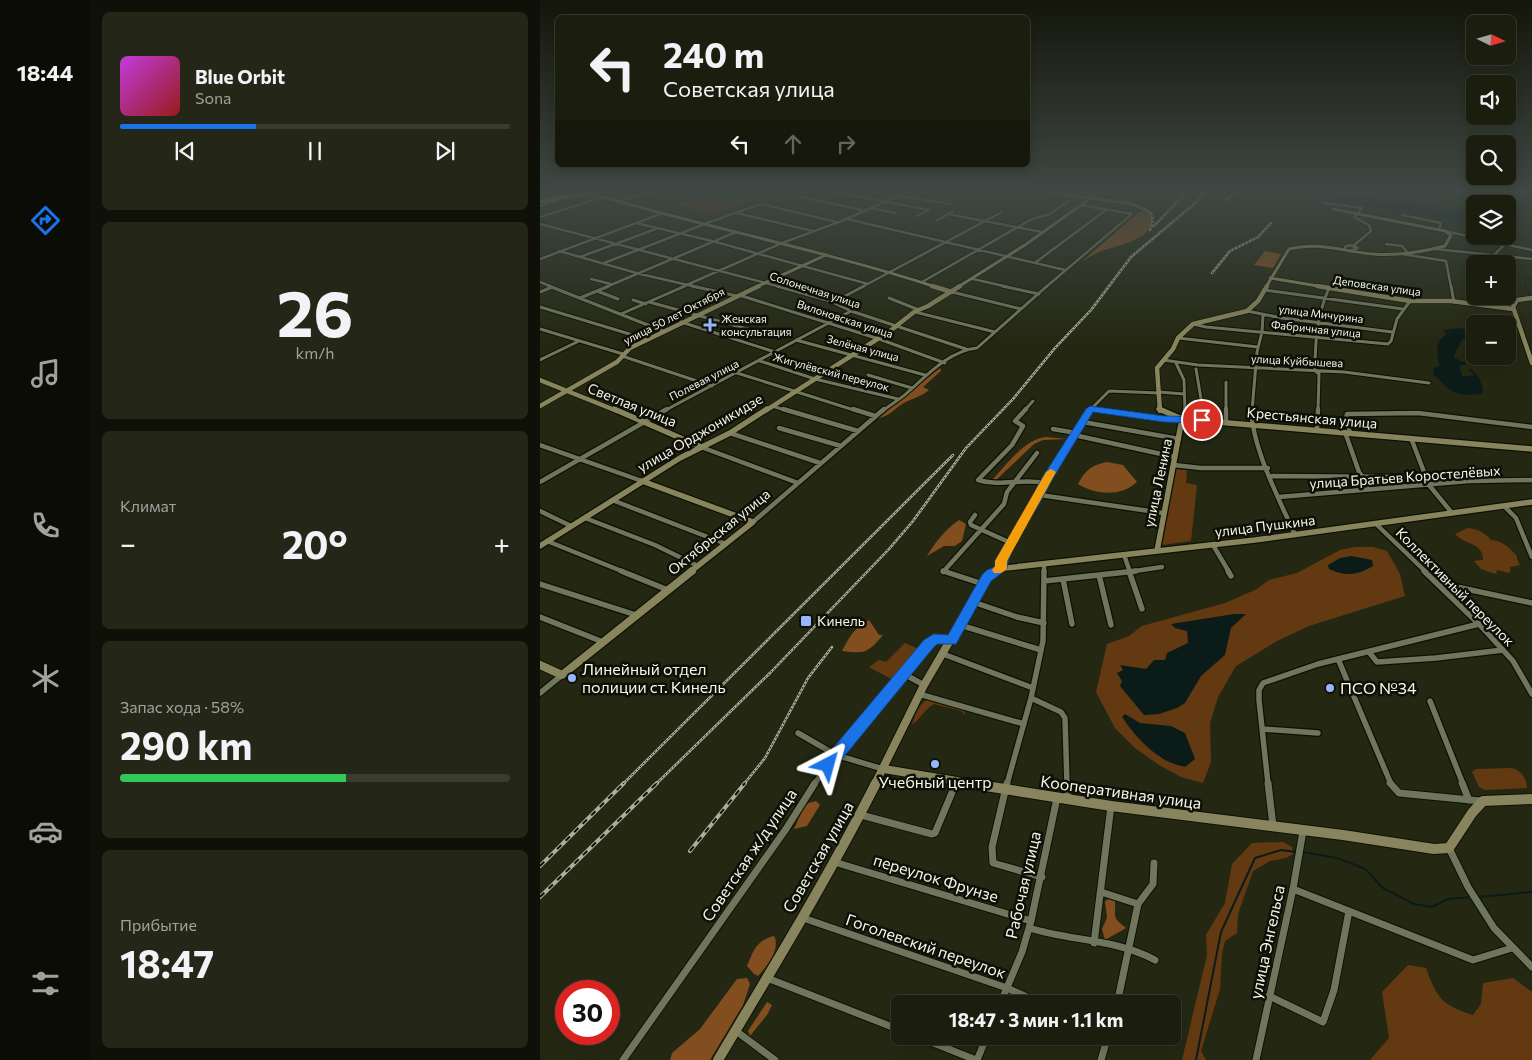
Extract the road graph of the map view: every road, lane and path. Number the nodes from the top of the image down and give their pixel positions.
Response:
1 (586, 241) edge
2 (611, 241) edge
3 (621, 241) edge
4 (660, 241) edge
5 (711, 241) edge
6 (714, 241) edge
7 (776, 241) edge
8 (786, 241) edge
9 (940, 241) edge
10 (949, 241) edge
11 (994, 241) edge
12 (1029, 241) edge
13 (1064, 241) edge
14 (1101, 241) edge
15 (1358, 241) edge
16 (1448, 241) edge
17 (617, 243) junction
18 (782, 243) junction
19 (946, 243) junction
20 (1386, 244) dead end
21 (1504, 245) edge
22 (1510, 245) edge
23 (1353, 246) junction
24 (642, 249) junction
25 (1435, 249) junction
26 (1348, 250) junction
27 (1532, 250) edge
28 (559, 251) junction
29 (977, 251) junction
30 (1407, 252) junction
31 (1396, 253) junction
32 (758, 254) junction
33 (1484, 254) joint
34 (826, 255) junction
35 (1494, 255) joint
36 (1007, 257) junction
37 (1516, 257) edge
38 (580, 258) junction
39 (675, 258) junction
40 (540, 259) edge
41 (1532, 259) edge
42 (1036, 262) junction
43 (603, 264) junction
44 (801, 266) junction
45 (722, 270) junction
46 (1065, 270) junction
47 (639, 272) junction
48 (891, 272) junction
49 (1270, 278) junction
50 (591, 279) dead end
51 (973, 279) junction
52 (540, 282) edge
53 (922, 282) junction
54 (765, 283) junction
55 (613, 284) junction
56 (868, 284) junction
57 (687, 285) junction
58 (552, 287) junction
59 (1329, 288) junction
60 (1264, 290) junction
61 (597, 291) junction
62 (540, 292) edge
63 (952, 292) junction
64 (1039, 294) junction
65 (738, 295) junction
66 (580, 298) junction
67 (889, 298) dead end
68 (1324, 298) junction
69 (1531, 298) edge
70 (618, 299) dead end
71 (633, 300) dead end
72 (1410, 300) junction
73 (1454, 302) junction
74 (648, 303) junction
75 (832, 303) junction
76 (1466, 303) edge
77 (1479, 305) edge
78 (540, 306) edge
79 (1021, 309) junction
80 (1402, 309) junction
81 (1513, 309) junction
82 (851, 311) junction
83 (917, 311) junction
84 (1247, 312) junction
85 (621, 314) junction
86 (1263, 315) junction
87 (693, 316) junction
88 (680, 322) junction
89 (829, 322) junction
90 (1319, 322) junction
91 (1193, 324) junction
92 (897, 325) junction
93 (540, 329) edge
94 (663, 330) junction
95 (755, 331) dead end
96 (995, 332) junction
97 (1262, 332) junction
98 (1392, 332) junction
99 (879, 338) junction
100 (1178, 338) junction
101 (1317, 338) junction
102 (646, 339) junction
103 (796, 340) junction
104 (579, 341) junction
105 (1258, 347) junction
106 (966, 349) junction
107 (775, 352) junction
108 (853, 354) junction
109 (623, 355) junction
110 (540, 360) edge
111 (1163, 360) junction
112 (760, 361) junction
113 (1176, 363) junction
114 (1532, 363) edge
115 (945, 364) junction
116 (1256, 367) junction
117 (1196, 369) dead end
118 (1315, 371) junction
119 (737, 373) junction
120 (868, 375) dead end
121 (925, 375) junction
122 (815, 379) junction
123 (540, 380) edge
124 (1226, 382) dead end
125 (1429, 383) dead end
126 (712, 386) junction
127 (912, 388) junction
128 (568, 391) junction
129 (795, 391) junction
130 (1159, 393) junction
131 (1184, 394) junction
132 (898, 399) junction
133 (1033, 401) dead end
134 (540, 406) edge
135 (772, 406) junction
136 (1090, 409) junction
137 (1165, 413) junction
138 (875, 416) junction
139 (1154, 418) junction
140 (1184, 419) junction
141 (1202, 420) junction
142 (644, 421) junction
143 (1083, 422) junction
144 (1226, 422) junction
145 (1254, 425) junction
146 (1532, 427) edge
147 (779, 428) dead end
148 (1053, 429) dead end
149 (1317, 430) junction
150 (858, 431) junction
151 (730, 433) junction
152 (1348, 433) junction
153 (1075, 434) junction
154 (1411, 438) junction
155 (1179, 439) junction
156 (540, 445) edge
157 (841, 446) junction
158 (701, 447) junction
159 (1532, 449) edge
160 (1037, 453) dead end
161 (1176, 457) junction
162 (579, 459) junction
163 (820, 464) junction
164 (1174, 465) junction
165 (1268, 468) junction
166 (1362, 475) junction
167 (1272, 476) junction
168 (1427, 478) junction
169 (1532, 480) edge
170 (642, 481) junction
171 (1015, 481) junction
172 (540, 482) edge
173 (798, 483) junction
174 (1044, 483) junction
175 (1446, 483) junction
176 (1429, 485) junction
177 (1372, 489) junction
178 (1040, 495) junction
179 (1280, 497) junction
180 (612, 500) junction
181 (1532, 502) edge
182 (1504, 506) junction
183 (540, 511) edge
184 (1163, 513) junction
185 (1452, 513) junction
186 (975, 515) dead end
187 (584, 518) junction
188 (753, 522) junction
189 (1376, 524) junction
190 (571, 526) junction
191 (980, 530) junction
192 (1295, 535) junction
193 (547, 542) junction
194 (1011, 542) junction
195 (726, 544) junction
196 (1213, 545) junction
197 (540, 546) edge
198 (1158, 552) junction
199 (1124, 555) junction
200 (1532, 557) edge
201 (1044, 564) junction
202 (698, 566) junction
203 (1162, 567) dead end
204 (1001, 569) junction
205 (1130, 572) junction
206 (1099, 575) junction
207 (1231, 576) dead end
208 (1063, 579) junction
209 (1044, 581) junction
210 (1436, 583) junction
211 (540, 584) edge
212 (982, 584) junction
213 (668, 590) junction
214 (973, 602) junction
215 (1532, 603) edge
216 (1142, 609) dead end
217 (637, 615) junction
218 (540, 617) edge
219 (1044, 623) junction
220 (1072, 624) dead end
221 (1479, 624) junction
222 (960, 625) junction
223 (1111, 625) dead end
224 (951, 640) junction
225 (603, 642) junction
226 (1041, 650) junction
227 (1503, 650) junction
228 (1369, 652) junction
229 (943, 654) junction
230 (1338, 659) junction
231 (540, 665) edge
232 (904, 674) junction
233 (562, 675) junction
234 (924, 685) junction
235 (1033, 688) junction
236 (540, 693) edge
237 (919, 694) junction
238 (1532, 694) edge
239 (1031, 698) junction
240 (1430, 701) dead end
241 (1024, 724) junction
242 (1262, 729) junction
243 (798, 733) dead end
244 (1318, 733) dead end
245 (836, 755) junction
246 (884, 769) junction
247 (956, 781) junction
248 (1005, 790) junction
249 (1057, 798) junction
250 (1068, 799) junction
251 (1532, 799) edge
252 (1469, 800) junction
253 (1483, 801) junction
254 (1111, 806) junction
255 (860, 814) junction
256 (1273, 827) junction
257 (1303, 830) junction
258 (1449, 848) junction
259 (833, 861) junction
260 (1154, 863) dead end
261 (1042, 876) junction
262 (1293, 889) junction
263 (1101, 892) junction
264 (1138, 904) junction
265 (1349, 911) junction
266 (801, 918) junction
267 (1030, 925) junction
268 (1094, 943) junction
269 (1127, 947) junction
270 (1512, 948) junction
271 (1155, 960) dead end
272 (1532, 967) edge
273 (767, 978) junction
274 (1007, 988) junction
275 (1004, 995) edge
276 (1022, 995) edge
277 (1119, 995) edge
278 (1269, 996) junction
279 (891, 1026) edge
280 (735, 1031) junction
281 (939, 1045) edge
282 (983, 1045) edge
283 (1105, 1045) edge
284 (623, 1060) edge
285 (718, 1060) edge
286 (775, 1060) edge
287 (977, 1060) edge
288 (1101, 1060) edge
289 (1256, 1060) edge

1 - 28 street
2 - 17 street, Солонечная улица
3 - 17 street
4 - 24 street
5 - 39 street
6 - 32 street
7 - 18 street
8 - 18 street
9 - 19 street
10 - 19 street
11 - 29 street
12 - 36 street, улица Орджоникидзе
13 - 42 street
14 - 46 street, Октябрьская улица
15 - 23 street
16 - 25 street
17 - 24 street, Солонечная улица
17 - 38 street
18 - 32 street
18 - 34 street
19 - 29 street
19 - 48 street
20 - 30 street
21 - 35 street
22 - 27 street
23 - 26 street
23 - 26 street
24 - 39 street, Солонечная улица
24 - 43 street
25 - 30 street
25 - 33 street
26 - 31 street
26 - 49 street
28 - 38 street, Вилоновская улица
28 - 40 street
29 - 36 street
29 - 53 street
30 - 31 street
31 - 73 street
32 - 44 street
32 - 45 street
33 - 35 street
34 - 44 street, улица 50 лет Октября
34 - 48 street
36 - 42 street
36 - 51 street, улица Орджоникидзе
37 - 41 street
38 - 43 street, Вилоновская улица
39 - 45 street, Солонечная улица
39 - 47 street
42 - 46 street
43 - 47 street, Вилоновская улица
44 - 54 street, улица 50 лет Октября
44 - 56 street
45 - 54 street, Солонечная улица
45 - 57 street
46 - 64 street, Октябрьская улица
47 - 55 street
47 - 57 street, Вилоновская улица
48 - 53 street
48 - 56 street
49 - 59 street, Деповская улица
49 - 60 street
50 - 55 street
51 - 63 street, улица Орджоникидзе
51 - 64 street
52 - 58 street
53 - 63 street
54 - 65 street, улица 50 лет Октября
54 - 75 street, Солонечная улица
55 - 61 street
56 - 75 street
57 - 65 street, Вилоновская улица
57 - 74 street
58 - 62 street
58 - 66 street
59 - 68 street
59 - 72 street, Деповская улица
60 - 68 street, Деповская улица
60 - 84 street
61 - 66 street
61 - 70 street
63 - 79 street
63 - 83 street, улица Орджоникидзе
64 - 79 street, Октябрьская улица
65 - 87 street, улица 50 лет Октября
65 - 89 street, Вилоновская улица
66 - 85 street
67 - 83 street
68 - 80 street, Деповская улица
68 - 90 street
69 - 81 street
71 - 74 street
72 - 73 street, Деповская улица
72 - 80 street
73 - 76 street, Деповская улица
74 - 85 street
74 - 87 street
75 - 82 street, Солонечная улица
77 - 81 street, Деповская улица
78 - 102 street
79 - 96 street, Октябрьская улица
80 - 98 street
81 - 114 street
82 - 89 street, Полевая улица
82 - 92 street, Солонечная улица
83 - 92 street, улица Орджоникидзе
83 - 96 street
84 - 86 street, улица Мичурина
84 - 91 street
85 - 94 street
86 - 90 street, улица Мичурина
86 - 97 street
87 - 88 street, улица 50 лет Октября
87 - 95 street
88 - 94 street, улица 50 лет Октября
88 - 107 street
89 - 99 street, Вилоновская улица
89 - 103 street, Полевая улица
90 - 98 street, улица Мичурина
90 - 101 street
91 - 97 street, Фабричная улица
91 - 100 street
92 - 99 street, улица Орджоникидзе
92 - 106 street, Солонечная улица
93 - 104 street
94 - 102 street, улица 50 лет Октября
96 - 106 street, Октябрьская улица
97 - 101 street, Фабричная улица
97 - 105 street
98 - 101 street, Фабричная улица
99 - 108 street, улица Орджоникидзе
99 - 115 street, Вилоновская улица
100 - 105 street
100 - 111 street
101 - 118 street
102 - 109 street, улица 50 лет Октября
103 - 107 street, Полевая улица
103 - 108 street, Зелёная улица
104 - 109 street
104 - 110 street
105 - 116 street
106 - 115 street, Октябрьская улица
107 - 112 street, Полевая улица
108 - 121 street, Зелёная улица
108 - 122 street, улица Орджоникидзе
109 - 126 street
109 - 128 street, улица 50 лет Октября
111 - 113 street, улица Куйбышева
111 - 130 street
112 - 119 street, Полевая улица
112 - 122 street, Жигулёвский переулок
113 - 116 street, улица Куйбышева
113 - 131 street
115 - 121 street, Октябрьская улица
116 - 118 street, улица Куйбышева
116 - 145 street
117 - 141 street
118 - 125 street, улица Куйбышева
118 - 149 street
119 - 126 street, Полевая улица
119 - 129 street
120 - 127 street
121 - 127 street, Октябрьская улица
122 - 129 street, улица Орджоникидзе
122 - 132 street, Жигулёвский переулок
123 - 128 street, Светлая улица
124 - 144 street
126 - 142 street, Полевая улица
127 - 132 street, Октябрьская улица
128 - 134 street, улица 50 лет Октября
128 - 142 street, Светлая улица
129 - 135 street, улица Орджоникидзе
129 - 138 street
130 - 131 street
130 - 136 street
130 - 137 street
131 - 140 street
132 - 138 street, Октябрьская улица
133 - 171 street
135 - 150 street
135 - 151 street, улица Орджоникидзе
136 - 139 street, Крестьянская улица
136 - 143 street
137 - 139 street
137 - 140 street
138 - 150 street, Октябрьская улица
139 - 140 street, Крестьянская улица
140 - 141 street, Крестьянская улица
140 - 155 street, улица Ленина
141 - 144 street, Крестьянская улица
142 - 158 street, Светлая улица
142 - 162 street, Полевая улица
143 - 153 street
143 - 155 street
144 - 145 street, Крестьянская улица
145 - 149 street, Крестьянская улица
145 - 165 street
146 - 152 street
147 - 157 street
148 - 153 street
149 - 152 street, Крестьянская улица
150 - 157 street, Октябрьская улица
151 - 158 street, улица Орджоникидзе
151 - 163 street
152 - 154 street, Крестьянская улица
152 - 166 street
153 - 161 street
153 - 174 street
154 - 159 street, Крестьянская улица
154 - 168 street
155 - 161 street, улица Ленина
156 - 162 street
157 - 163 street, Октябрьская улица
158 - 170 street, улица Орджоникидзе
158 - 173 street, Светлая улица
160 - 171 street
161 - 164 street, улица Ленина
162 - 170 street
162 - 172 street, Полевая улица
163 - 173 street, Октябрьская улица
164 - 165 street
164 - 184 street, улица Ленина
165 - 167 street
166 - 167 street
166 - 168 street
166 - 177 street
167 - 179 street
168 - 175 street
168 - 176 street
169 - 175 street, улица Братьев Коростелёвых
170 - 180 street, улица Орджоникидзе
170 - 188 street
171 - 174 street
171 - 191 street
173 - 188 street, Октябрьская улица
174 - 178 street
175 - 176 street, улица Братьев Коростелёвых
176 - 177 street, улица Братьев Коростелёвых
176 - 185 street
177 - 179 street, улица Братьев Коростелёвых
178 - 184 street
178 - 194 street
179 - 192 street
180 - 187 street, улица Орджоникидзе
180 - 195 street
181 - 182 street, улица Пушкина
182 - 185 street, улица Пушкина
182 - 200 street
183 - 190 street
184 - 198 street, улица Ленина
185 - 189 street, улица Пушкина
186 - 191 street
187 - 190 street, улица Орджоникидзе
187 - 202 street
188 - 195 street, Октябрьская улица
189 - 192 street, улица Пушкина
189 - 210 street, Коллективный переулок
190 - 193 street, улица Орджоникидзе
191 - 194 street
191 - 212 street
192 - 196 street, улица Пушкина
193 - 197 street, улица Орджоникидзе
193 - 213 street
194 - 204 street
195 - 202 street, Октябрьская улица
196 - 198 street, улица Пушкина
196 - 207 street
198 - 199 street, улица Пушкина
199 - 201 street, улица Пушкина
199 - 205 street
201 - 204 street, улица Пушкина
201 - 209 street
202 - 213 street, Октябрьская улица
203 - 205 street
204 - 212 street, Советская улица
205 - 206 street
205 - 216 street
206 - 208 street
206 - 223 street
208 - 209 street
208 - 220 street
209 - 219 street
210 - 215 street
210 - 221 street, Коллективный переулок
211 - 217 street
212 - 214 street, Советская улица
213 - 217 street, Октябрьская улица
214 - 219 street
214 - 222 street, Советская улица
217 - 225 street, Октябрьская улица
218 - 225 street
219 - 226 street
221 - 227 street, Коллективный переулок
221 - 228 street
222 - 224 street, Советская улица
222 - 226 street
224 - 229 street, Советская улица
224 - 232 street, Советская ж/д улица
225 - 233 street, Октябрьская улица
226 - 235 street
227 - 228 street
227 - 238 street, Коллективный переулок
228 - 230 street
229 - 234 street, Советская улица
229 - 235 street
230 - 242 street
230 - 252 street
231 - 233 street
232 - 234 street
232 - 245 street, Советская ж/д улица
233 - 236 street, Октябрьская улица
234 - 237 street, Советская улица
235 - 239 street
237 - 241 street
237 - 246 street, Советская улица
239 - 241 street
239 - 250 street
240 - 252 street
241 - 248 street
242 - 244 street
242 - 256 street
243 - 245 street, Кооперативная улица
245 - 246 street, Кооперативная улица
245 - 284 street, Советская ж/д улица
246 - 247 street, Кооперативная улица
246 - 255 street, Советская улица
247 - 248 street, Кооперативная улица
247 - 255 street
248 - 249 street, Кооперативная улица
248 - 261 street
249 - 250 street, Кооперативная улица
249 - 261 street, Рабочая улица
250 - 254 street, Кооперативная улица
251 - 253 street
252 - 253 street
253 - 258 street
254 - 256 street, Кооперативная улица
254 - 263 street
255 - 259 street, Советская улица
256 - 257 street, Кооперативная улица
257 - 258 street, Кооперативная улица
257 - 262 street, улица Энгельса
258 - 270 street
259 - 266 street, Советская улица
259 - 267 street, переулок Фрунзе
260 - 264 street
261 - 267 street, Рабочая улица
262 - 265 street
262 - 278 street, улица Энгельса
263 - 264 street
263 - 268 street
264 - 269 street
265 - 270 street
265 - 278 street
266 - 273 street, Советская улица
266 - 274 street, Гоголевский переулок
267 - 268 street, переулок Фрунзе
267 - 274 street, Рабочая улица
268 - 269 street, переулок Фрунзе
269 - 271 street, переулок Фрунзе
269 - 277 street
270 - 272 street
273 - 279 street
273 - 280 street, Советская улица
274 - 275 street, Рабочая улица
274 - 276 street, Гоголевский переулок
278 - 289 street, улица Энгельса
280 - 285 street, Советская улица
280 - 286 street
281 - 287 street
282 - 287 street
283 - 288 street

